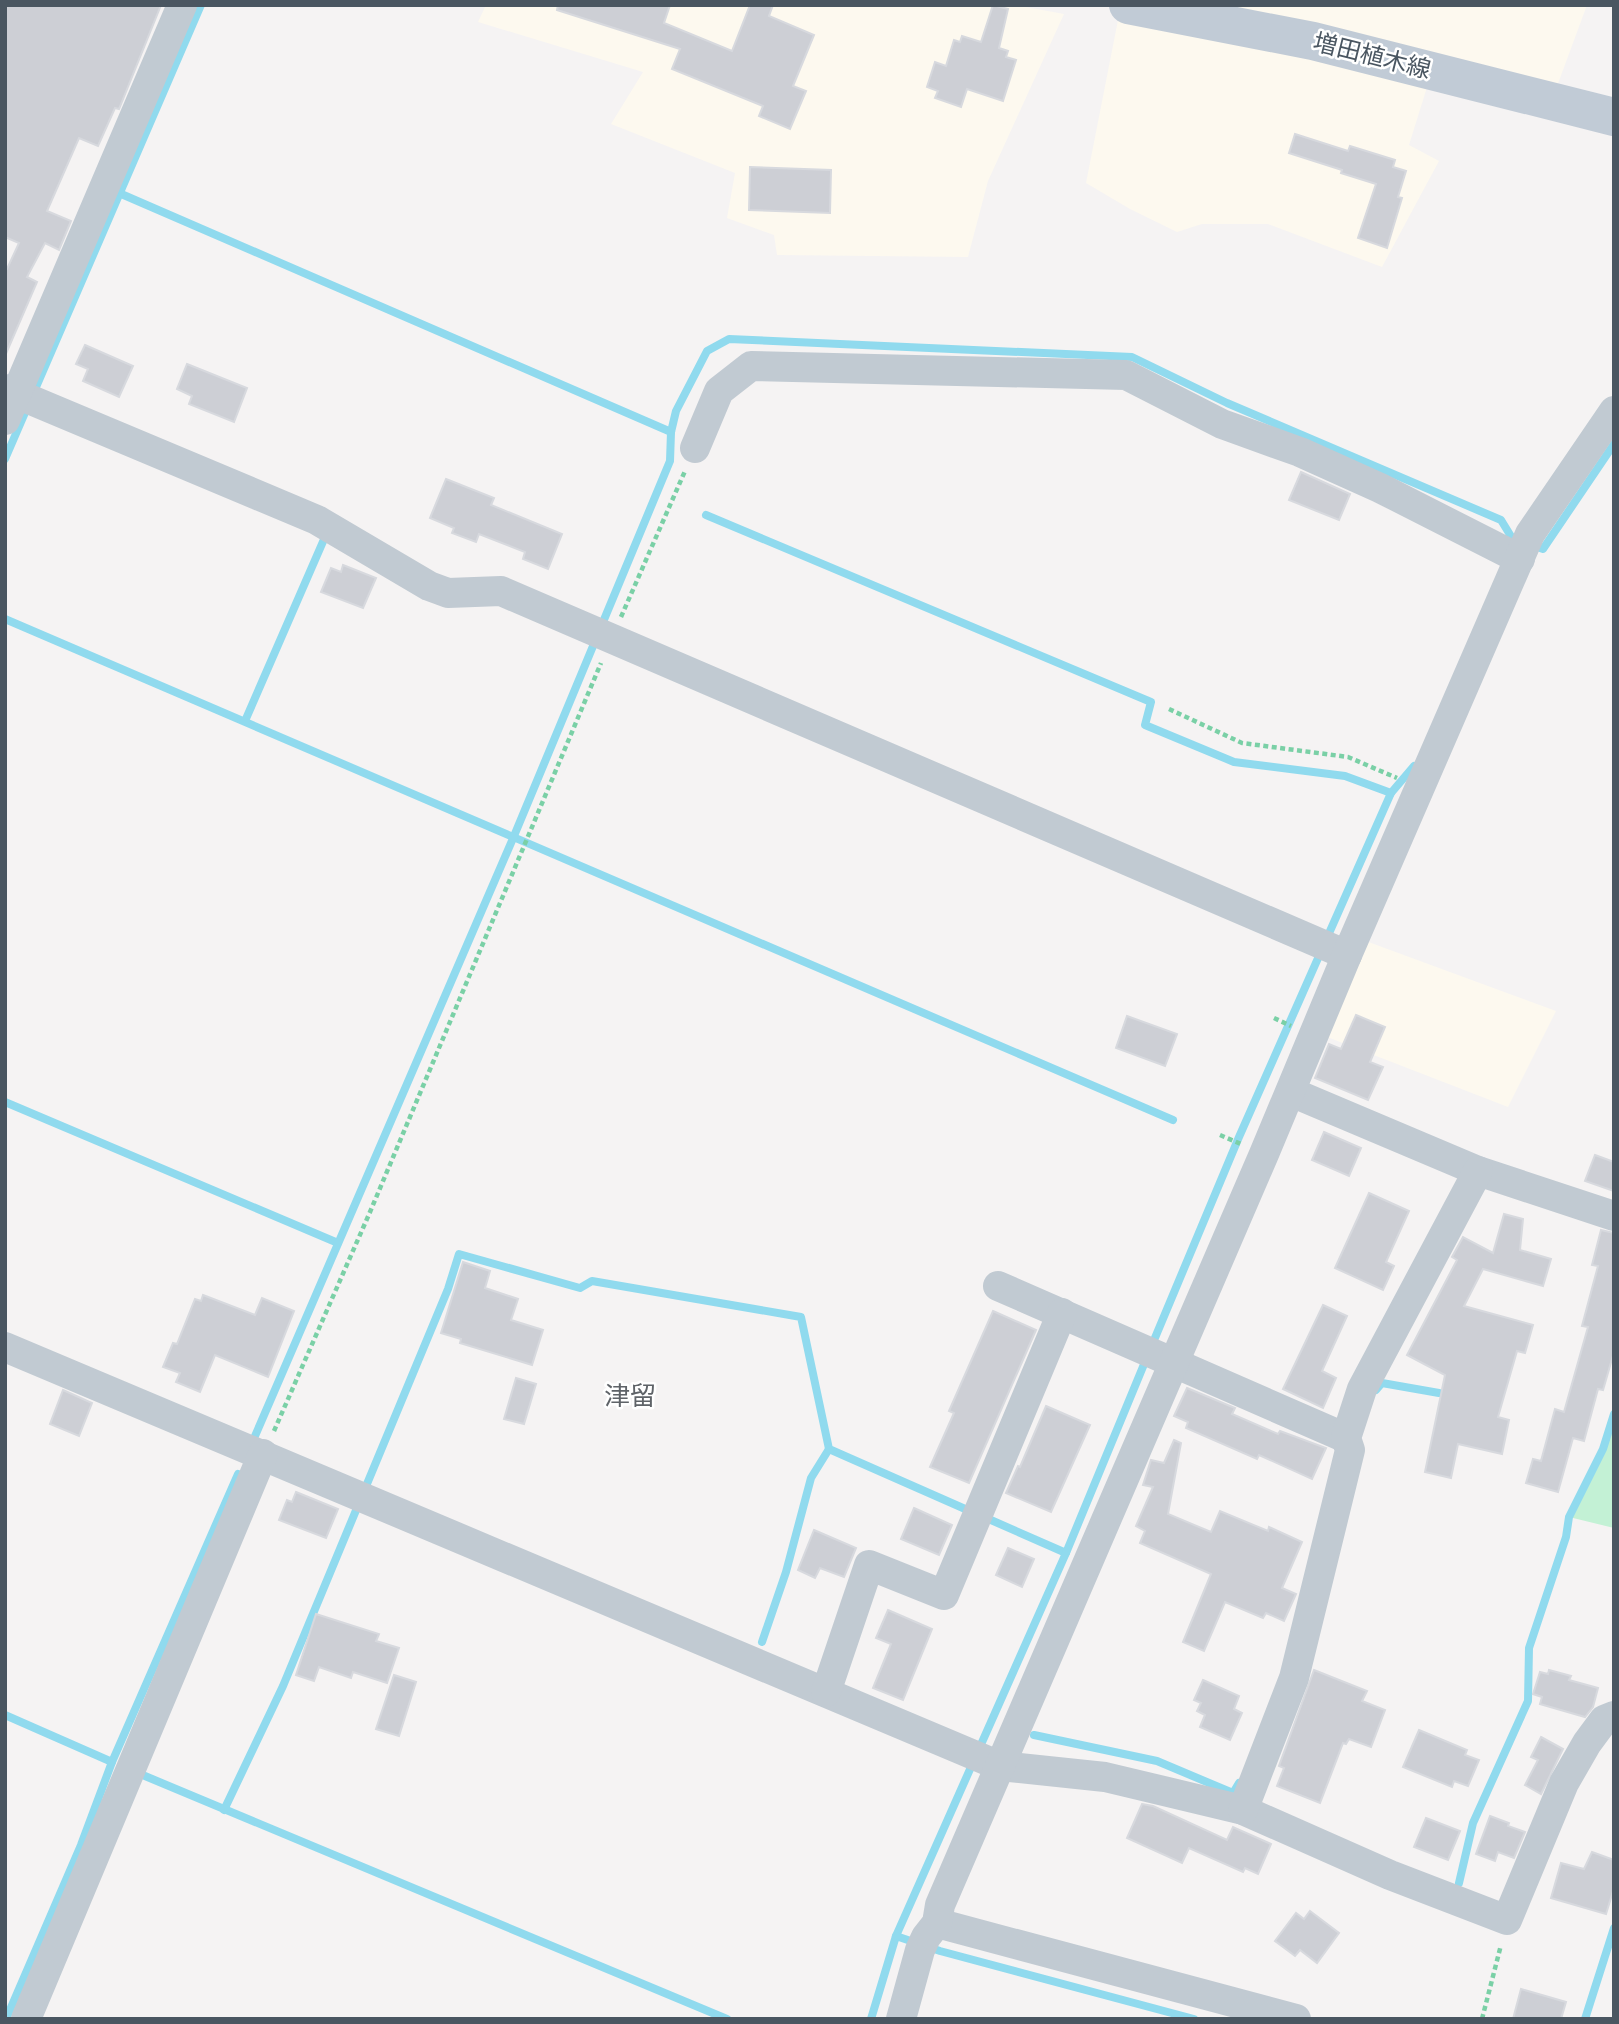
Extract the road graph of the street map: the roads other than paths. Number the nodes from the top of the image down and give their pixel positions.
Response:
1 (182, 5) edge
2 (1128, 5) edge
3 (1614, 117) edge
4 (18, 401) edge
5 (1614, 411) edge
6 (698, 440) dead end
7 (1517, 549) junction
8 (1347, 955) junction
9 (1291, 1092) junction
10 (1478, 1171) junction
11 (1614, 1216) edge
12 (998, 1286) dead end
13 (1062, 1313) junction
14 (5, 1347) edge
15 (1159, 1355) junction
16 (1348, 1444) junction
17 (254, 1450) junction
18 (826, 1692) junction
19 (1614, 1716) edge
20 (989, 1761) junction
21 (1243, 1810) junction
22 (927, 1937) junction
23 (26, 2019) edge
24 (901, 2019) edge
25 (1296, 2019) edge

1 - 4 street
2 - 3 street, 増田植木線
4 - 8 street
5 - 7 street
6 - 7 street
7 - 8 street
8 - 9 street
9 - 10 street
9 - 15 street
10 - 11 street
10 - 16 street
12 - 13 street
13 - 15 street
13 - 18 street
14 - 17 street
15 - 16 street
15 - 20 street
16 - 21 street
17 - 18 street
17 - 23 street
18 - 20 street
19 - 21 street
20 - 21 street
20 - 22 street
22 - 24 street
22 - 25 street

